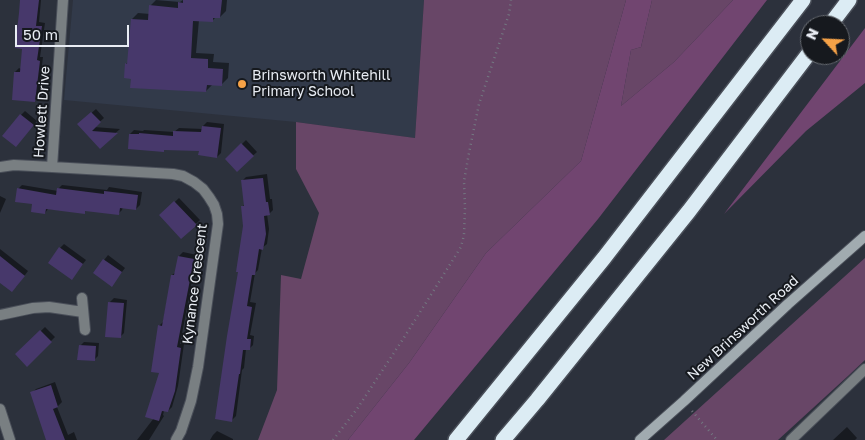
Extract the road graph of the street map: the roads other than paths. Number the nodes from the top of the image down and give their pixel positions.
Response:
1 (63, 0) edge
2 (802, 0) edge
3 (849, 0) edge
4 (838, 15) edge
5 (800, 65) edge
6 (0, 167) edge
7 (52, 167) junction
8 (865, 236) edge
9 (82, 298) dead end
10 (83, 312) junction
11 (0, 315) edge
12 (85, 330) dead end
13 (864, 371) edge
14 (0, 408) edge
15 (10, 440) edge
16 (176, 440) edge
17 (456, 440) edge
18 (503, 440) edge
19 (640, 440) edge
20 (791, 440) edge

1 - 7 street, Howlett Drive
2 - 17 highway
3 - 4 highway
5 - 18 highway
6 - 7 street, Kynance Crescent
7 - 16 street, Kynance Crescent
8 - 19 main road, New Brinsworth Road
9 - 10 street
10 - 11 street
10 - 12 street
13 - 20 street
14 - 15 street

